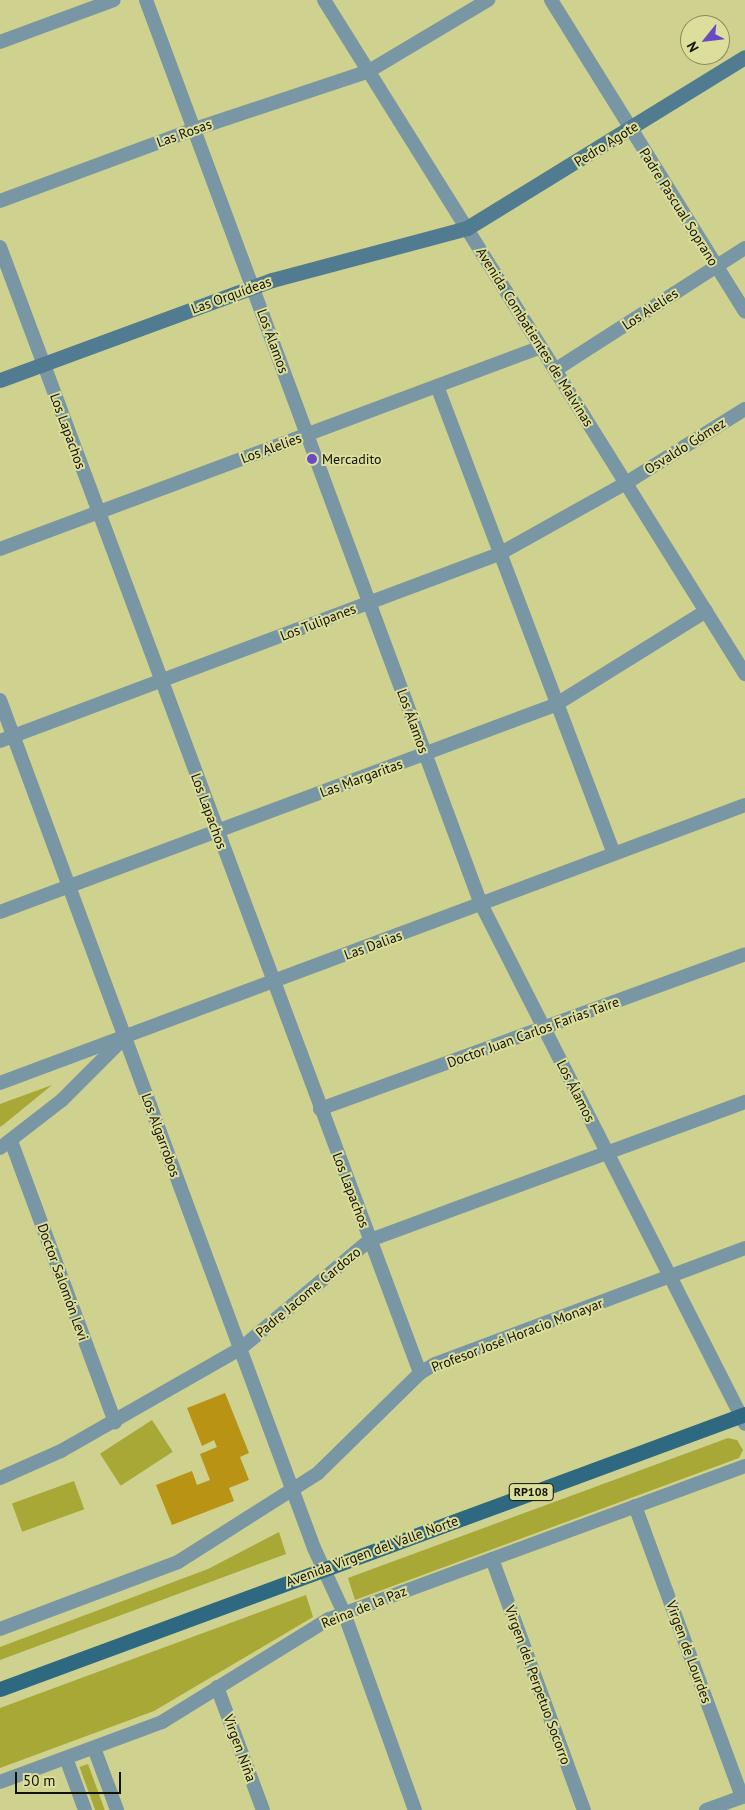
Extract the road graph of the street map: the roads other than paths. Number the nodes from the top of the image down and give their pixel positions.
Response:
1 (114, 0) edge
2 (146, 0) edge
3 (324, 0) edge
4 (488, 0) edge
5 (550, 0) edge
6 (0, 42) edge
7 (745, 57) edge
8 (369, 71) junction
9 (194, 129) junction
10 (630, 129) junction
11 (0, 201) edge
12 (467, 228) junction
13 (0, 247) edge
14 (745, 248) edge
15 (716, 266) junction
16 (253, 286) junction
17 (745, 312) edge
18 (541, 347) junction
19 (44, 364) junction
20 (555, 370) junction
21 (0, 380) edge
22 (436, 386) junction
23 (745, 409) edge
24 (308, 434) junction
25 (626, 483) junction
26 (98, 512) junction
27 (0, 549) edge
28 (499, 554) junction
29 (370, 603) junction
30 (706, 611) junction
31 (745, 674) edge
32 (161, 681) junction
33 (0, 700) edge
34 (555, 705) junction
35 (13, 736) junction
36 (0, 741) edge
37 (426, 754) junction
38 (745, 805) edge
39 (217, 831) junction
40 (614, 854) junction
41 (69, 886) junction
42 (481, 904) junction
43 (0, 912) edge
44 (745, 954) edge
45 (272, 982) junction
46 (544, 1028) junction
47 (125, 1037) junction
48 (0, 1084) edge
49 (745, 1102) edge
50 (320, 1109) junction
51 (6, 1144) edge
52 (607, 1152) junction
53 (370, 1240) junction
54 (745, 1248) edge
55 (670, 1276) junction
56 (240, 1349) junction
57 (420, 1373) junction
58 (743, 1418) edge
59 (115, 1422) junction
60 (745, 1466) edge
61 (0, 1478) edge
62 (293, 1491) junction
63 (636, 1506) junction
64 (492, 1559) junction
65 (323, 1569) junction
66 (344, 1613) junction
67 (0, 1630) edge
68 (217, 1687) junction
69 (0, 1689) edge
70 (94, 1748) junction
71 (66, 1758) junction
72 (0, 1782) edge
73 (743, 1796) edge
74 (85, 1810) edge
75 (117, 1810) edge
76 (263, 1810) edge
77 (415, 1810) edge
78 (584, 1810) edge
79 (706, 1810) edge

1 - 6 street
2 - 9 street, Los Álamos
3 - 8 street, Avenida Combatientes de Malvinas
4 - 8 street, Las Rosas
5 - 10 street, Padre Pascual Soprano
7 - 10 street, Pedro Agote
8 - 9 street, Las Rosas
8 - 12 street, Avenida Combatientes de Malvinas
9 - 11 street, Las Rosas
9 - 16 street, Los Álamos
10 - 12 street, Pedro Agote
10 - 15 street, Padre Pascual Soprano
12 - 16 street, Las Orquídeas
12 - 18 street, Avenida Combatientes de Malvinas
13 - 19 street, Los Lapachos
14 - 15 street, Los Alelíes
15 - 17 street, Padre Pascual Soprano
15 - 20 street, Los Alelíes
16 - 19 street, Las Orquídeas
16 - 24 street, Los Álamos
18 - 20 street, Avenida Combatientes de Malvinas
18 - 22 street, Los Alelíes
19 - 21 street, Las Orquídeas
19 - 26 street, Los Lapachos
20 - 25 street, Avenida Combatientes de Malvinas
22 - 24 street, Los Alelíes
22 - 28 street
23 - 25 street, Osvaldo Gómez
24 - 26 street, Los Alelíes
24 - 29 street, Los Álamos
25 - 28 street, Los Tulipanes
25 - 30 street, Avenida Combatientes de Malvinas
26 - 27 street, Los Alelíes
26 - 32 street, Los Lapachos
28 - 29 street, Los Tulipanes
28 - 34 street
29 - 32 street, Los Tulipanes
29 - 37 street, Los Álamos
30 - 31 street, Avenida Combatientes de Malvinas
30 - 34 street, Las Margaritas
32 - 35 street, Los Tulipanes
32 - 39 street, Los Lapachos
33 - 35 street, Los Algarrobos
34 - 37 street, Las Margaritas
34 - 40 street
35 - 36 street, Los Tulipanes
35 - 41 street, Los Algarrobos
37 - 39 street, Las Margaritas
37 - 42 street, Los Álamos
38 - 40 street, Las Dalias
39 - 41 street, Las Margaritas
39 - 45 street, Los Lapachos
40 - 42 street, Las Dalias
41 - 43 street, Las Margaritas
41 - 47 street, Los Algarrobos
42 - 45 street, Las Dalias
42 - 46 street, Los Álamos
44 - 46 street, Doctor Juan Carlos Farías Taire
45 - 47 street, Las Dalias
45 - 50 street, Los Lapachos
46 - 50 street, Doctor Juan Carlos Farías Taire
46 - 52 street, Los Álamos
47 - 48 street, Las Dalias
47 - 51 street
47 - 56 street, Los Algarrobos
49 - 52 street, Padre Jacome Cardozo
50 - 53 street, Los Lapachos
51 - 59 street, Doctor Salomón Levi
52 - 53 street, Padre Jacome Cardozo
52 - 55 street, Los Álamos
53 - 56 street, Padre Jacome Cardozo
53 - 57 street, Los Lapachos
54 - 55 street, Profesor José Horacio Monayar
55 - 57 street, Profesor José Horacio Monayar
55 - 58 street, Los Álamos
56 - 59 street, Padre Jacome Cardozo
56 - 62 street, Los Algarrobos
57 - 62 street, Profesor José Horacio Monayar
58 - 65 main road, Avenida Virgen del Valle Norte / RP108
59 - 61 street, Padre Jacome Cardozo
60 - 63 street, Reina de la Paz
62 - 65 street, Los Algarrobos
62 - 67 street, Profesor José Horacio Monayar
63 - 64 street, Reina de la Paz
63 - 73 street, Virgen de Lourdes
64 - 66 street, Reina de la Paz
64 - 78 street, Virgen del Perpetuo Socorro
65 - 66 street, Los Algarrobos
65 - 69 main road, Avenida Virgen del Valle Norte / RP108
66 - 68 street, Reina de la Paz
66 - 77 street, Los Algarrobos
68 - 70 street, Reina de la Paz
68 - 76 street, Virgen Niña
70 - 71 street, Reina de la Paz
70 - 75 street
71 - 72 street, Reina de la Paz
71 - 74 street
73 - 79 street

